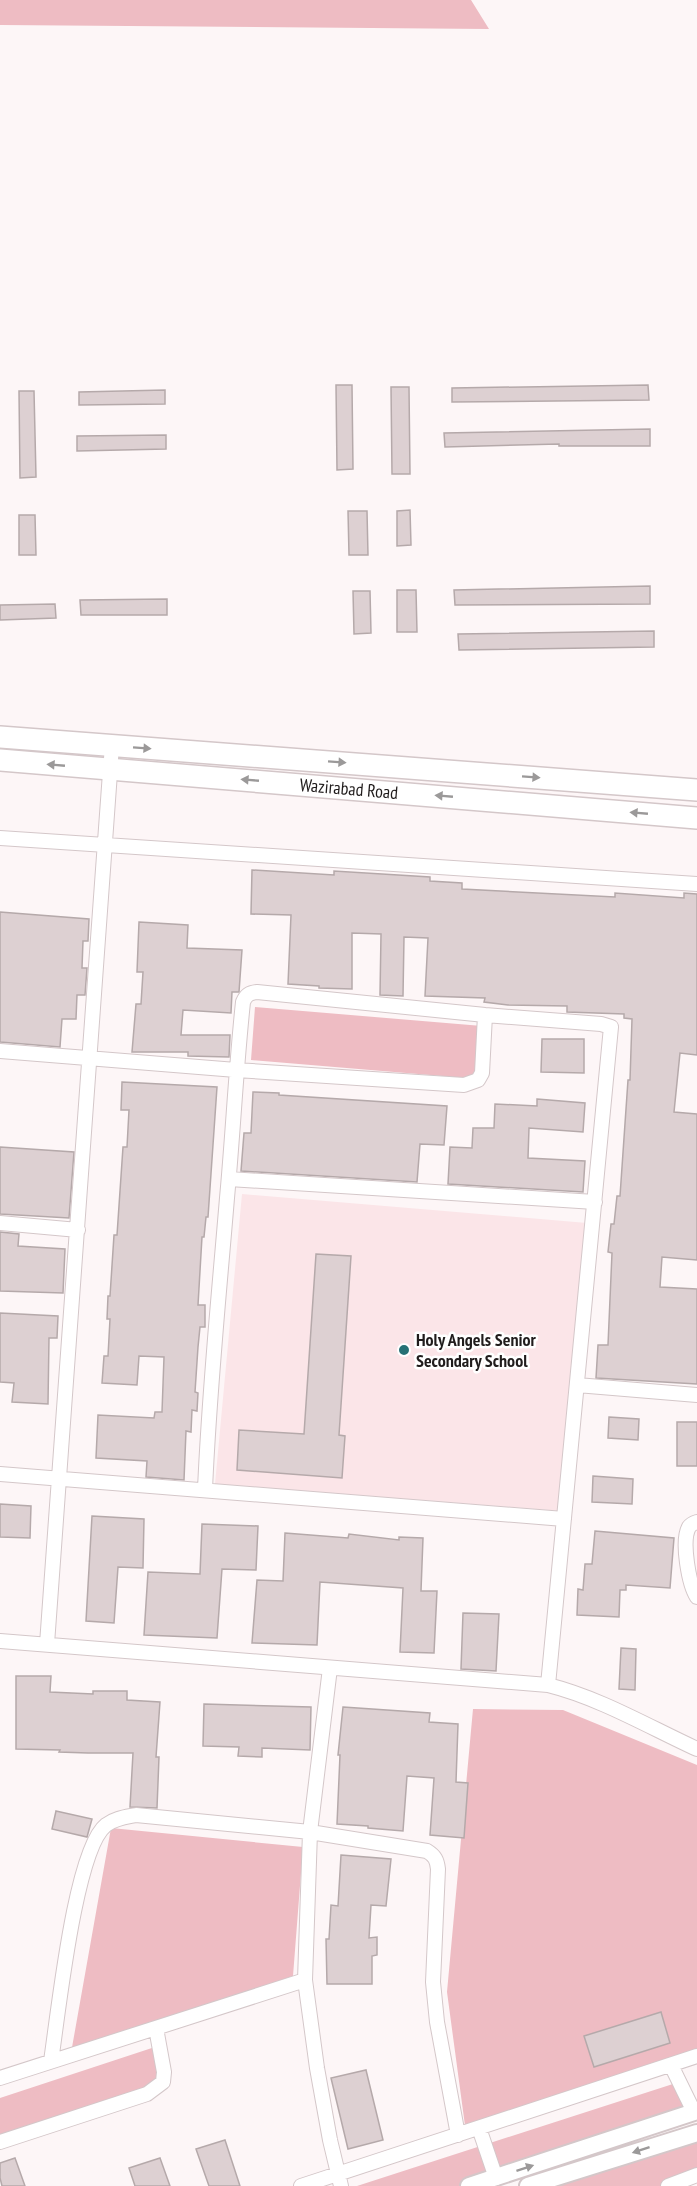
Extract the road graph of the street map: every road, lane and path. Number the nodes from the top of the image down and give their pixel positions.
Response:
1 (0, 737) edge
2 (112, 746) junction
3 (0, 760) edge
4 (112, 769) junction
5 (697, 790) edge
6 (697, 818) edge
7 (0, 838) edge
8 (107, 845) junction
9 (697, 884) edge
10 (485, 1016) junction
11 (0, 1051) edge
12 (91, 1058) junction
13 (236, 1070) junction
14 (229, 1179) junction
15 (595, 1202) junction
16 (0, 1222) edge
17 (78, 1230) junction
18 (577, 1385) junction
19 (697, 1395) edge
20 (0, 1473) edge
21 (59, 1478) junction
22 (205, 1490) junction
23 (564, 1519) junction
24 (697, 1522) edge
25 (697, 1598) edge
26 (0, 1641) edge
27 (47, 1644) junction
28 (330, 1668) junction
29 (548, 1685) junction
30 (697, 1749) edge
31 (310, 1832) junction
32 (305, 1980) junction
33 (156, 2028) junction
34 (697, 2056) edge
35 (51, 2061) junction
36 (671, 2065) junction
37 (0, 2078) edge
38 (695, 2111) edge
39 (479, 2128) junction
40 (697, 2133) edge
41 (458, 2135) junction
42 (0, 2142) edge
43 (697, 2175) edge
44 (496, 2178) junction
45 (339, 2180) edge
46 (301, 2186) edge
47 (469, 2186) edge
48 (528, 2186) edge
49 (668, 2186) edge

1 - 2 highway, Wazirabad Road
2 - 4 street
2 -> 5 highway, Wazirabad Road
4 -> 3 highway, Wazirabad Road
6 -> 4 highway, Wazirabad Road
4 - 8 street
7 - 8 street
8 - 9 street
8 - 12 street
10 - 13 street
10 - 13 street
10 - 15 street
11 - 12 street
12 - 13 street
12 - 17 street
13 - 14 street
14 - 15 street
14 - 22 street
15 - 18 street
16 - 17 street
17 - 21 street
18 - 19 street
18 - 23 street
20 - 21 street
21 - 22 street
21 - 27 street
22 - 23 street
23 - 29 street
24 - 25 street
26 - 27 street
27 - 28 street
28 - 29 street
28 - 31 street
29 - 30 street
31 - 32 street
31 - 35 street
31 - 41 street
32 - 33 street
32 - 45 street
33 - 35 street
33 - 42 street
34 - 36 street
35 - 37 street
36 - 38 street
36 - 39 street
44 -> 38 street
39 - 41 street
39 - 44 street
40 -> 48 street
41 - 45 street
43 - 49 street
44 - 47 street
45 - 46 street

